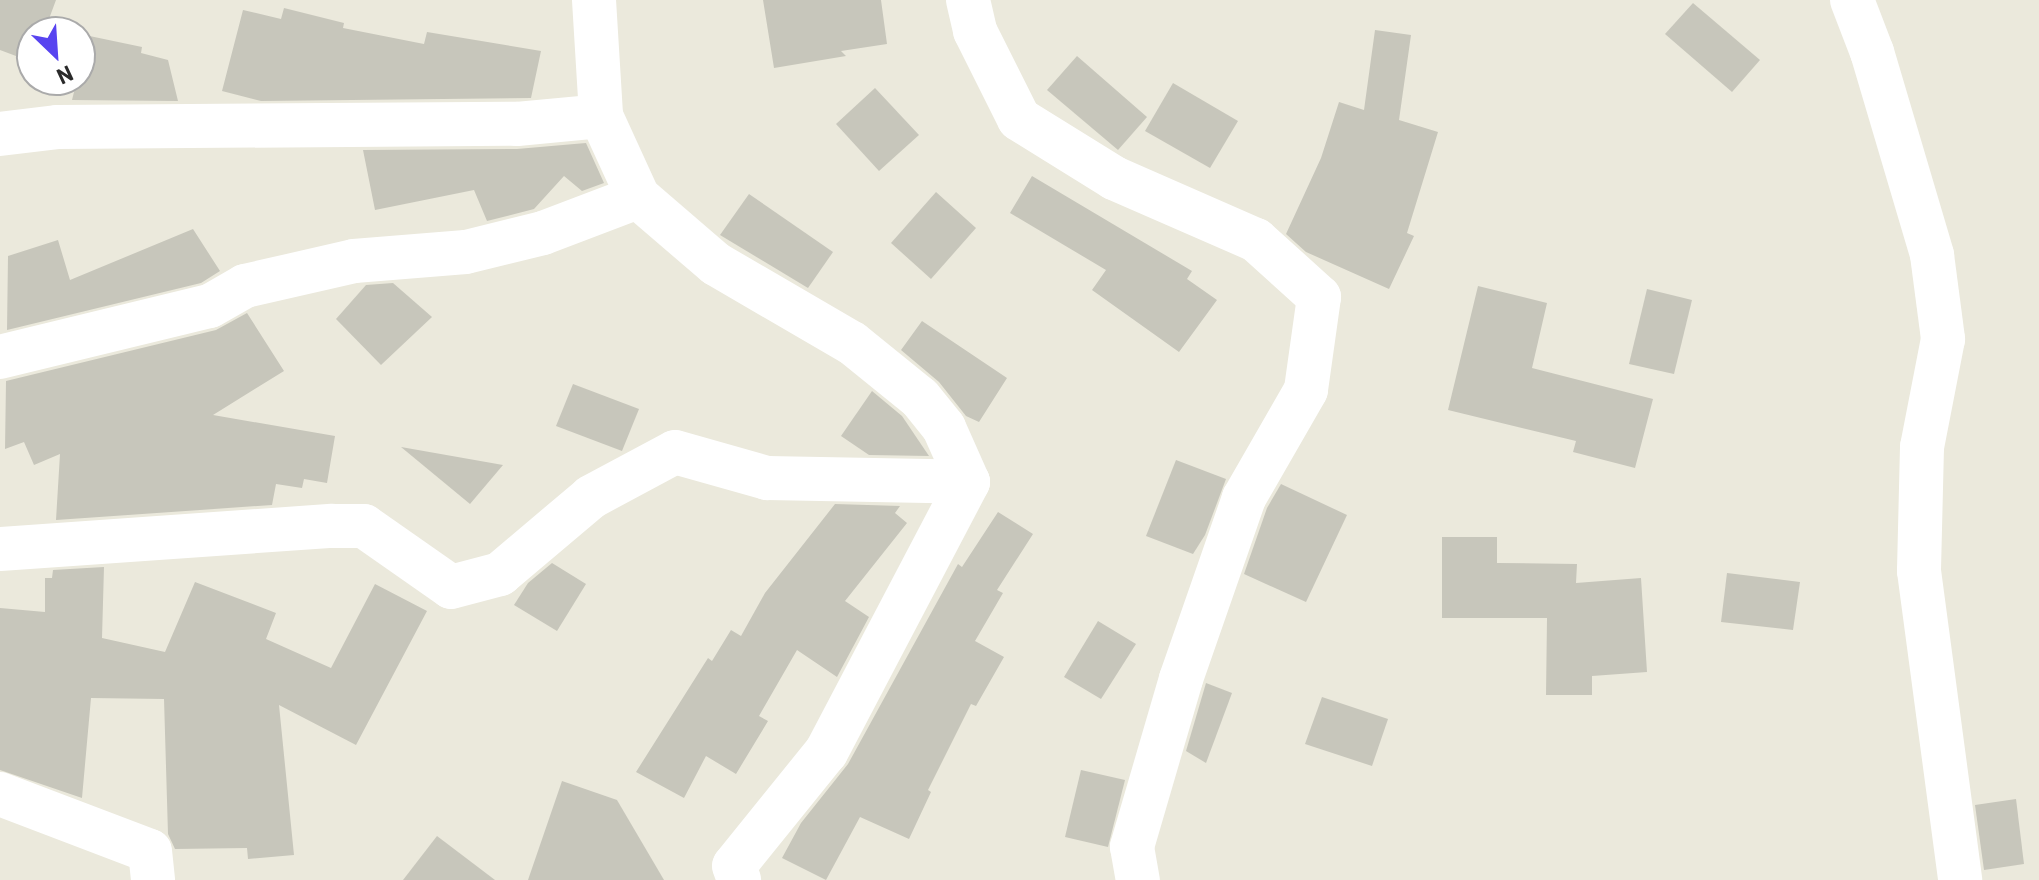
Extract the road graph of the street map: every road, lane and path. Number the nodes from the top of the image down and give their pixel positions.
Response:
1 (594, 0) edge
2 (968, 0) edge
3 (1852, 0) edge
4 (601, 116) junction
5 (0, 134) edge
6 (638, 197) junction
7 (0, 357) edge
8 (968, 482) junction
9 (0, 549) edge
10 (0, 794) edge
11 (153, 880) edge
12 (739, 880) edge
13 (1138, 880) edge
14 (1960, 880) edge

1 - 4 street
2 - 13 street
3 - 14 street
4 - 5 street
4 - 6 street
6 - 7 street
6 - 8 street
8 - 9 street
8 - 12 street
10 - 11 street

